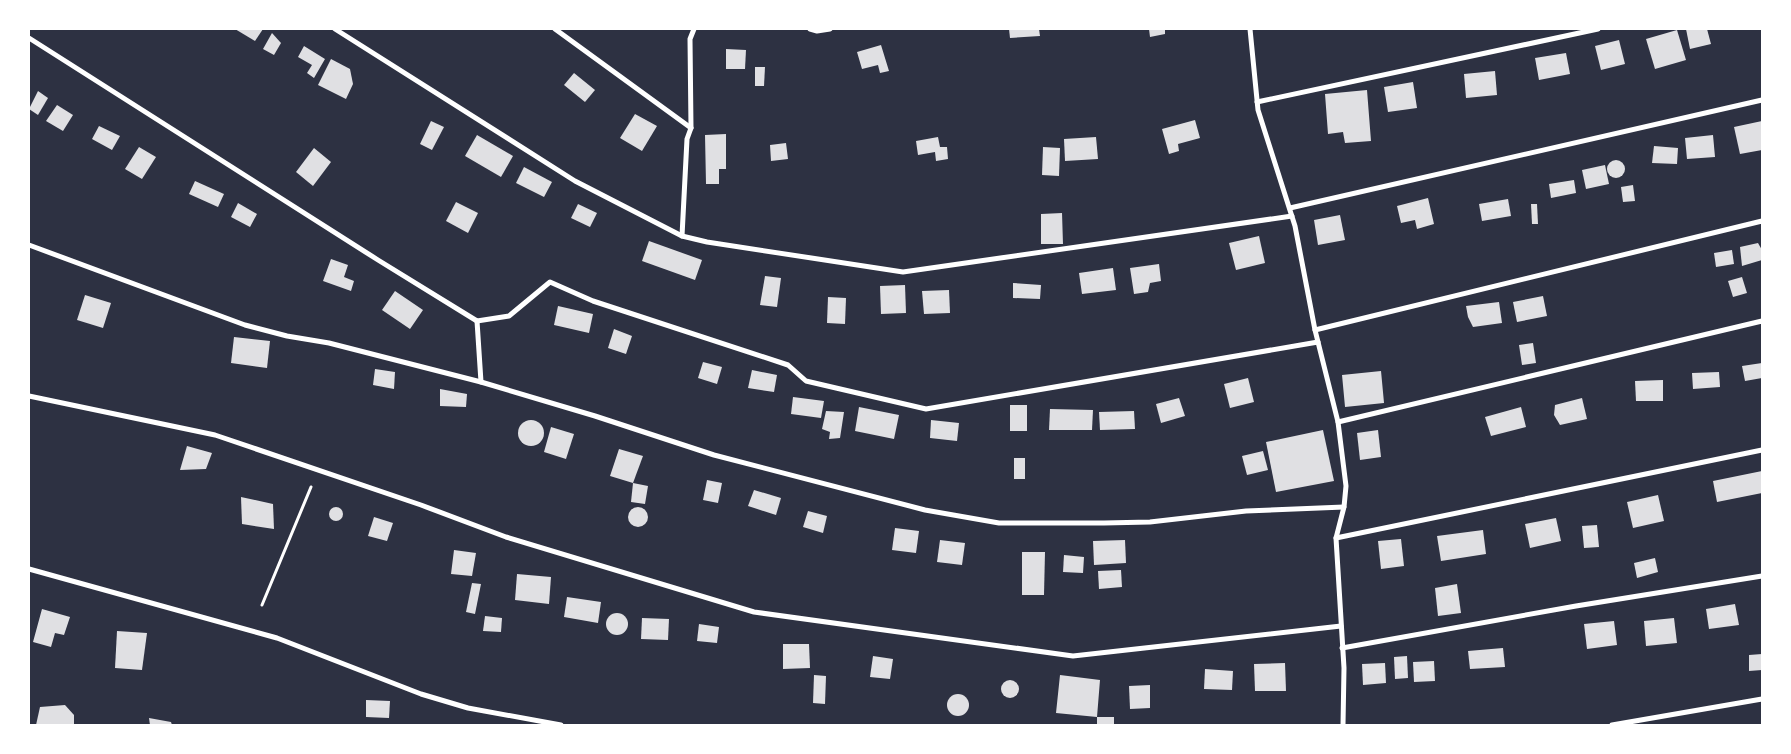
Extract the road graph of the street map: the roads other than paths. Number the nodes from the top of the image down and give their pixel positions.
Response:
1 (335, 29) edge
2 (555, 29) edge
3 (694, 29) edge
4 (810, 29) edge
5 (830, 29) edge
6 (1250, 29) edge
7 (1598, 29) edge
8 (29, 38) edge
9 (1762, 100) edge
10 (1257, 102) junction
11 (691, 128) junction
12 (1290, 208) junction
13 (1292, 216) junction
14 (1762, 221) edge
15 (682, 236) junction
16 (29, 245) edge
17 (477, 321) junction
18 (1762, 322) edge
19 (1314, 330) junction
20 (1318, 342) junction
21 (481, 382) junction
22 (29, 396) edge
23 (1338, 422) junction
24 (1762, 450) edge
25 (1344, 508) junction
26 (1336, 538) junction
27 (29, 569) edge
28 (1762, 576) edge
29 (1341, 626) junction
30 (1342, 648) junction
31 (1762, 699) edge
32 (562, 725) edge
33 (1342, 725) edge
34 (1612, 725) edge

1 - 15 street
2 - 11 street
3 - 11 street
4 - 5 street
6 - 10 street
7 - 10 street
8 - 17 street
9 - 12 street
10 - 12 street
11 - 15 street
12 - 13 street
13 - 15 street
13 - 19 street
14 - 19 street
16 - 21 street
17 - 20 street
17 - 21 street
18 - 23 street
19 - 20 street
20 - 23 street
21 - 25 street
22 - 29 street
23 - 25 street
24 - 26 street
25 - 26 street
26 - 29 street
27 - 32 street
28 - 30 street
29 - 30 street
30 - 33 street
31 - 34 street

